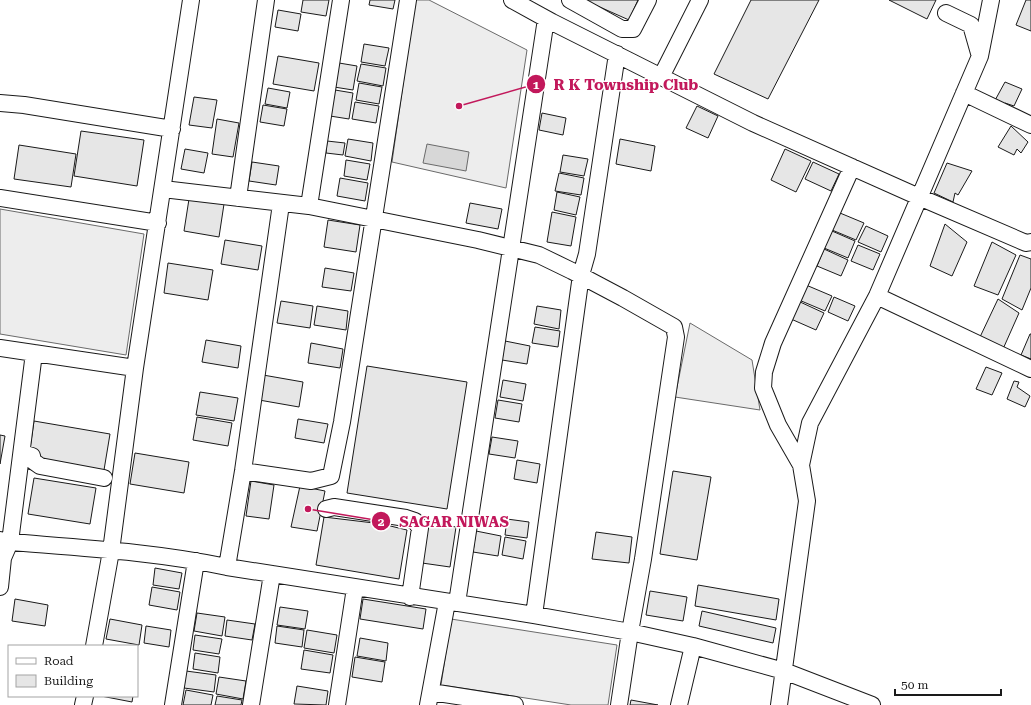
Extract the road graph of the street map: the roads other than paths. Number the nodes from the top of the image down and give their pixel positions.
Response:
1 (191, 0) edge
2 (266, 0) edge
3 (341, 0) edge
4 (408, 0) edge
5 (512, 0) edge
6 (648, 0) edge
7 (700, 0) edge
8 (991, 0) edge
9 (574, 3) edge
10 (946, 14) dead end
11 (546, 19) junction
12 (607, 21) junction
13 (570, 31) junction
14 (597, 45) junction
15 (617, 54) junction
16 (980, 56) junction
17 (661, 76) junction
18 (964, 93) junction
19 (0, 103) edge
20 (1031, 125) edge
21 (172, 129) junction
22 (852, 167) junction
23 (163, 189) junction
24 (919, 197) junction
25 (0, 198) edge
26 (238, 198) junction
27 (281, 204) junction
28 (309, 206) junction
29 (373, 219) junction
30 (158, 223) junction
31 (1031, 242) edge
32 (511, 248) junction
33 (581, 276) junction
34 (876, 296) junction
35 (0, 348) edge
36 (34, 353) junction
37 (135, 368) junction
38 (1031, 369) edge
39 (22, 453) junction
40 (802, 465) junction
41 (243, 471) junction
42 (104, 478) dead end
43 (326, 509) dead end
44 (5, 541) edge
45 (111, 551) junction
46 (196, 561) junction
47 (227, 567) junction
48 (272, 574) junction
49 (0, 587) edge
50 (355, 588) junction
51 (410, 596) junction
52 (452, 603) junction
53 (534, 615) junction
54 (630, 632) junction
55 (94, 645) edge
56 (693, 646) junction
57 (784, 670) junction
58 (429, 698) edge
59 (869, 704) edge
60 (173, 705) edge
61 (251, 705) edge
62 (337, 705) edge
63 (515, 705) edge
64 (619, 705) edge
65 (679, 705) edge
66 (779, 705) edge

1 - 21 street
2 - 26 street
3 - 28 street
4 - 29 street
5 - 11 street
6 - 12 street
7 - 17 street
8 - 16 street
9 - 12 street
9 - 13 street
10 - 16 street
11 - 13 street
11 - 32 street
12 - 14 street
13 - 14 street
14 - 15 street
15 - 17 street
15 - 33 street
16 - 18 street
17 - 22 street
18 - 20 street
18 - 24 street
19 - 21 street
21 - 23 street
22 - 24 street
22 - 40 street
23 - 26 street
23 - 30 street
24 - 31 street
24 - 34 street
25 - 30 street
26 - 27 street
27 - 28 street
27 - 41 street
28 - 29 street
29 - 32 street
29 - 41 street
30 - 37 street
32 - 33 street
32 - 52 street
33 - 53 street
33 - 54 street
34 - 38 street
34 - 40 street
35 - 36 street
36 - 37 street
36 - 39 street
37 - 45 street
39 - 42 street
39 - 44 street
40 - 57 street
41 - 47 street
43 - 51 street
44 - 45 street
44 - 49 street
45 - 46 street
45 - 55 street
46 - 47 street
46 - 60 street
47 - 48 street
48 - 50 street
48 - 61 street
50 - 51 street
50 - 62 street
51 - 52 street
52 - 53 street
52 - 58 street
53 - 54 street
54 - 56 street
54 - 64 street
56 - 57 street
56 - 65 street
57 - 59 street
57 - 66 street
58 - 63 street

